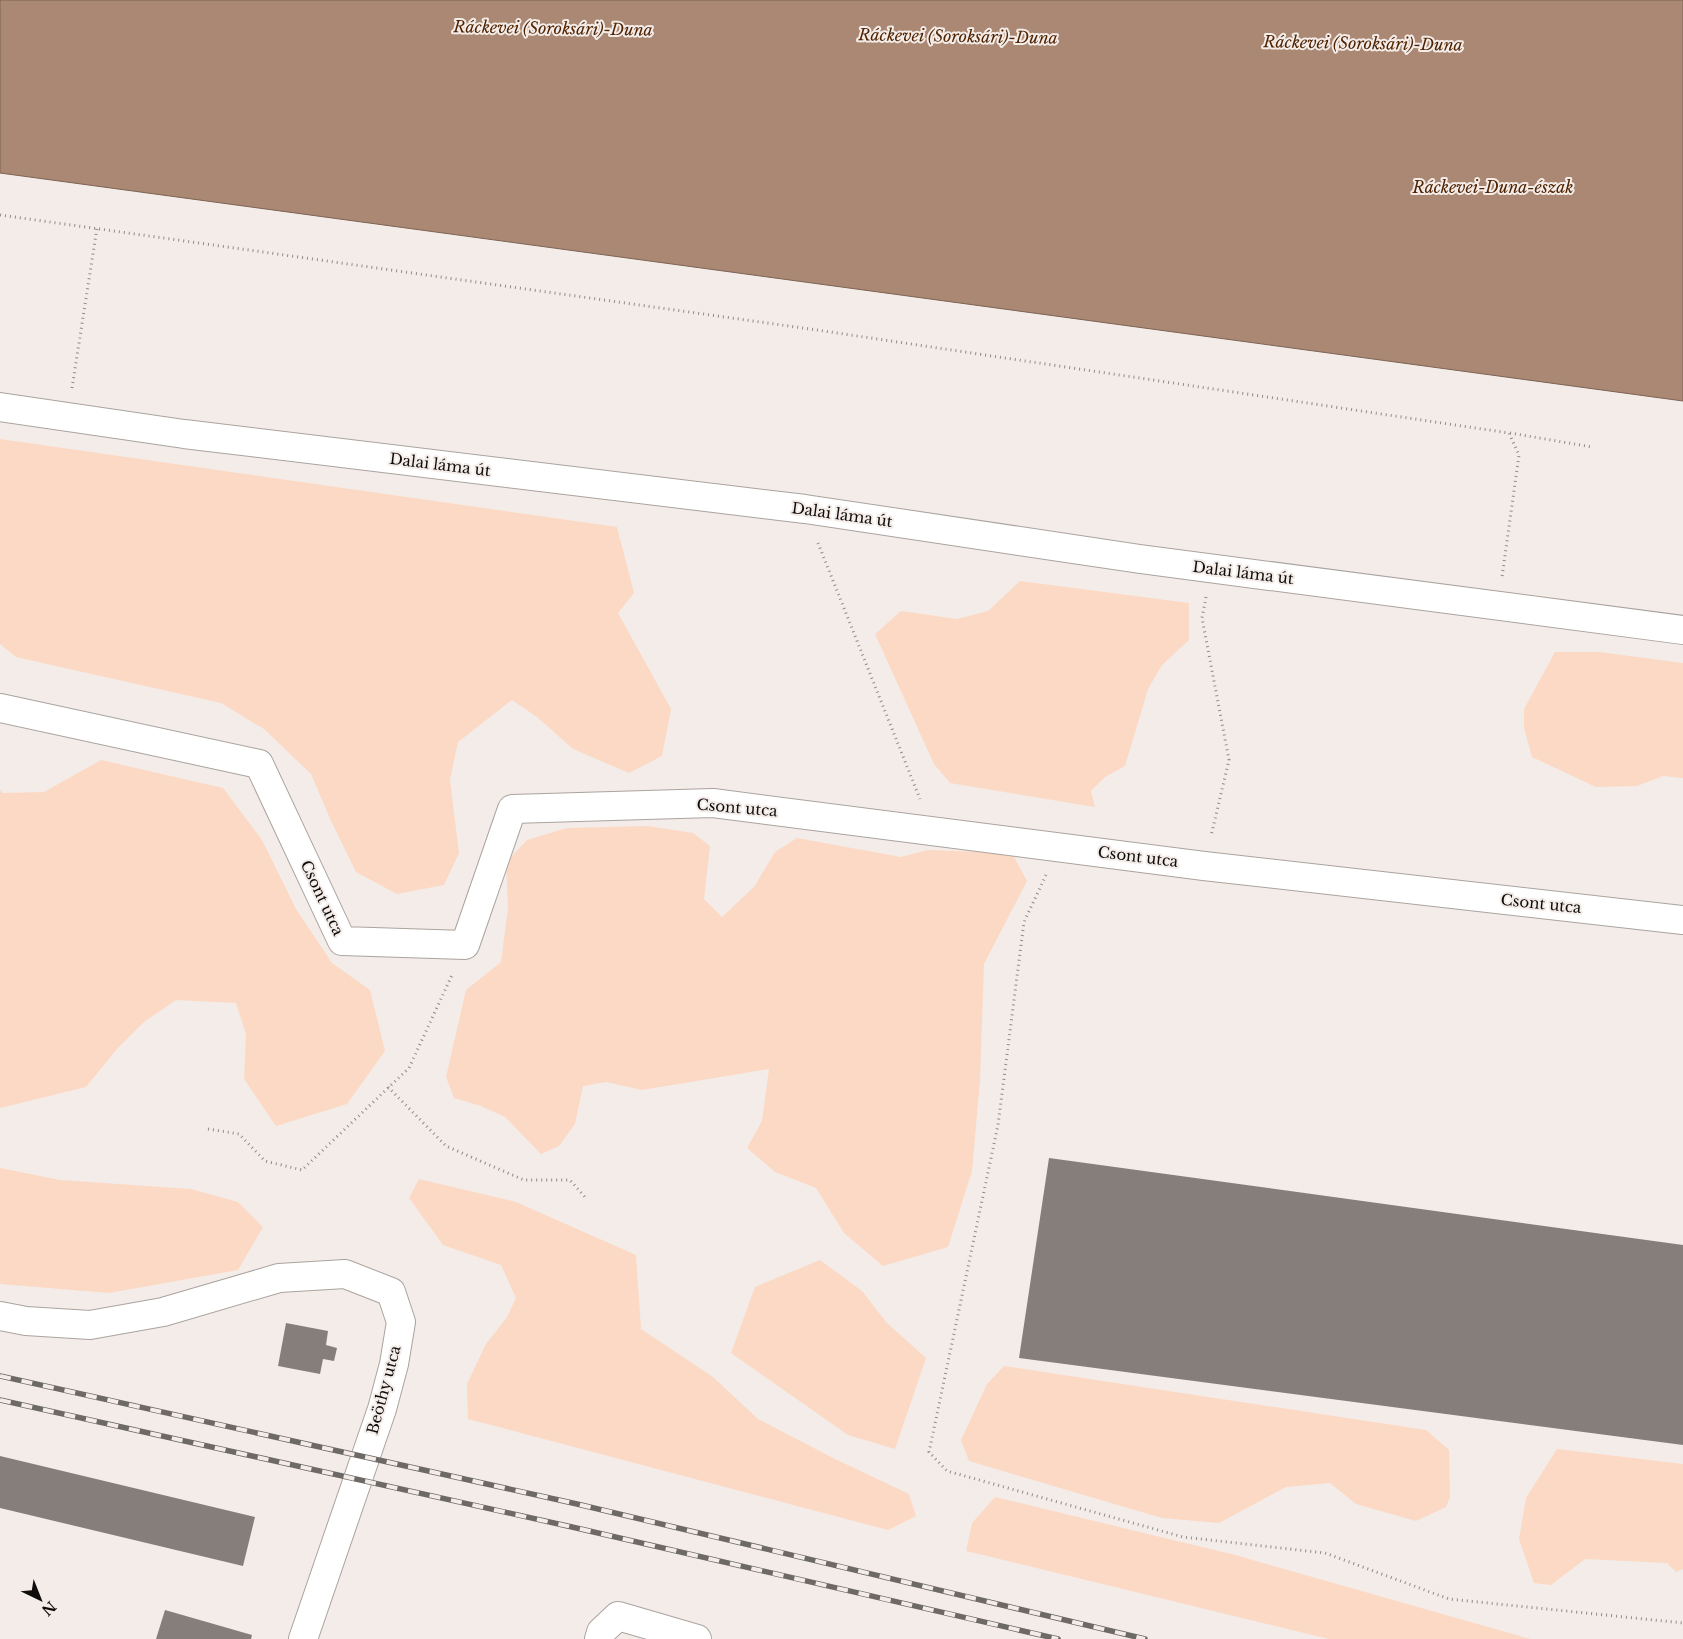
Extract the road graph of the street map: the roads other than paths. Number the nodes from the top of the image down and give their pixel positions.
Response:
1 (0, 407) edge
2 (1683, 630) edge
3 (0, 708) edge
4 (1683, 920) edge
5 (0, 1316) edge
6 (303, 1639) edge
7 (599, 1639) edge
8 (697, 1639) edge

1 - 2 lane, Dalai láma út
3 - 4 lane, Csont utca
5 - 6 lane, Beöthy utca
7 - 8 lane

